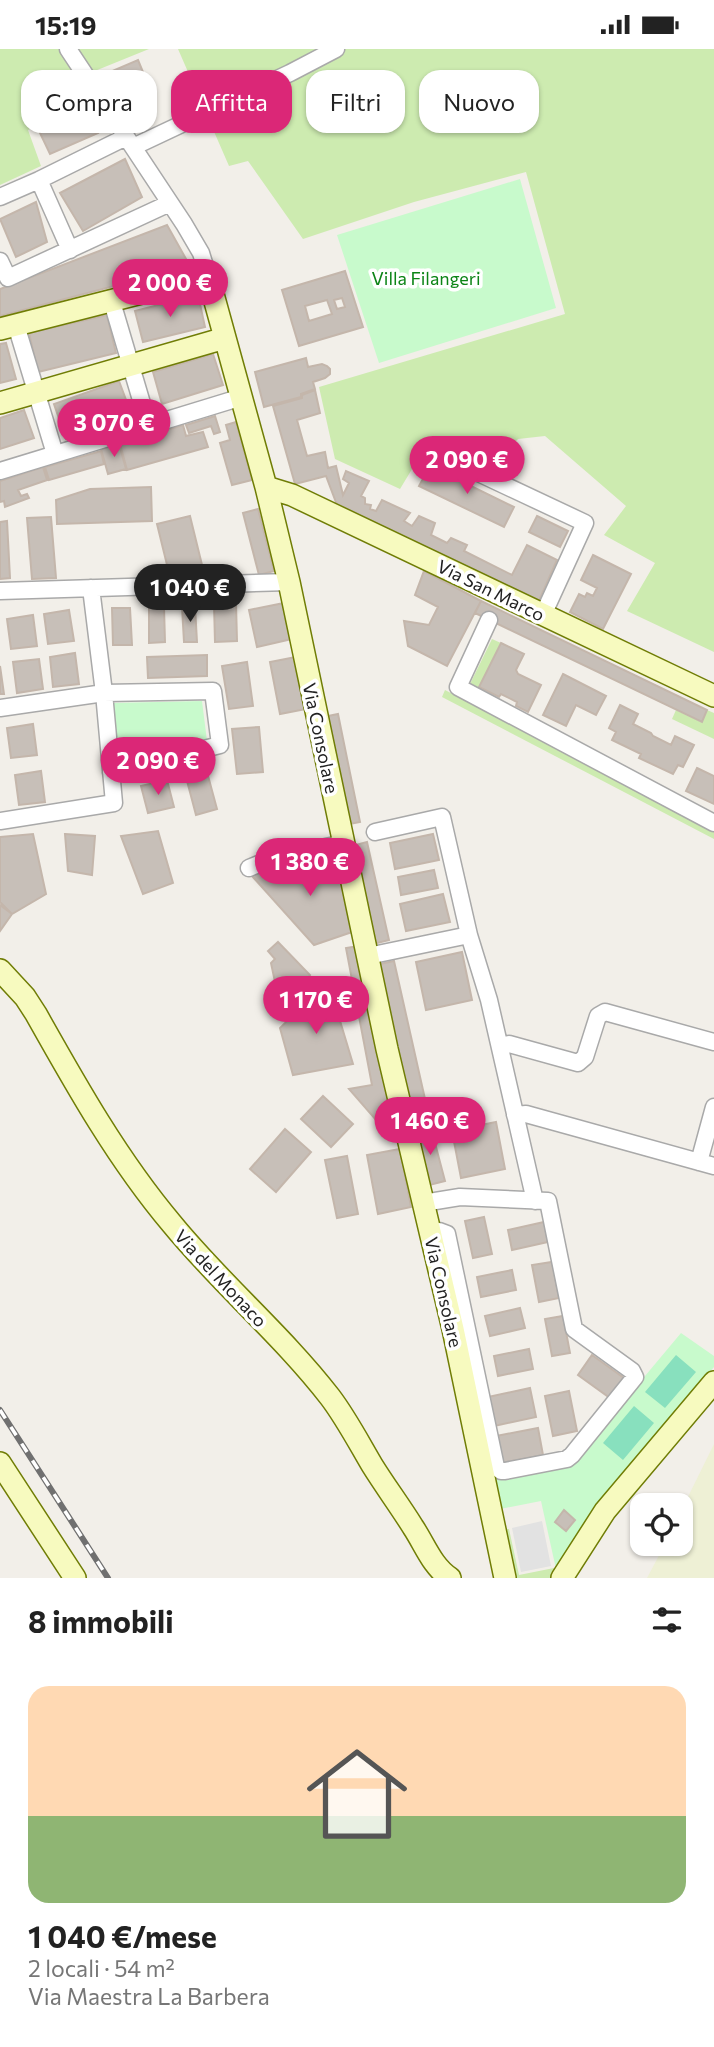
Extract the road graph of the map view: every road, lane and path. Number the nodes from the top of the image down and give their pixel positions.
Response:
1 (68, 49) edge
2 (336, 49) edge
3 (130, 142) junction
4 (39, 180) junction
5 (0, 197) edge
6 (170, 203) junction
7 (70, 250) junction
8 (0, 261) edge
9 (208, 276) junction
10 (112, 302) junction
11 (8, 327) edge
12 (225, 338) junction
13 (131, 365) junction
14 (36, 392) junction
15 (242, 397) junction
16 (0, 403) edge
17 (149, 427) junction
18 (55, 454) junction
19 (438, 454) dead end
20 (0, 471) edge
21 (267, 487) junction
22 (289, 582) junction
23 (91, 587) junction
24 (0, 591) edge
25 (495, 608) junction
26 (542, 615) junction
27 (104, 693) junction
28 (714, 696) edge
29 (0, 708) edge
30 (111, 772) junction
31 (0, 821) edge
32 (714, 823) edge
33 (375, 832) dead end
34 (344, 843) junction
35 (249, 868) dead end
36 (469, 935) junction
37 (368, 956) junction
38 (0, 970) edge
39 (714, 1042) edge
40 (500, 1046) junction
41 (714, 1107) edge
42 (516, 1115) junction
43 (706, 1164) edge
44 (535, 1201) junction
45 (424, 1203) junction
46 (430, 1232) junction
47 (714, 1382) edge
48 (0, 1463) edge
49 (500, 1571) edge
50 (75, 1578) edge
51 (450, 1578) edge
52 (562, 1578) edge

1 - 3 street
2 - 3 street
3 - 4 street
3 - 6 street
4 - 5 street
4 - 7 street
6 - 7 street
6 - 9 street
7 - 8 street
9 - 10 street
9 - 12 street, Via Consolare
10 - 11 street
10 - 13 street
11 - 14 street
12 - 13 street
12 - 15 street, Via Consolare
13 - 14 street
13 - 17 street
14 - 16 street
14 - 18 street
15 - 17 street
15 - 21 street, Via Consolare
17 - 18 street
18 - 20 street
19 - 26 street
21 - 22 street, Via Consolare
21 - 25 street, Via San Marco
22 - 23 street
22 - 34 street, Via Consolare
23 - 24 street
23 - 27 street
25 - 26 street, Via San Marco
25 - 32 street
26 - 28 street, Via San Marco
27 - 29 street
27 - 30 street
27 - 30 street
30 - 31 street
33 - 36 street
34 - 35 street
34 - 37 street, Via Consolare
36 - 37 street
36 - 40 street
37 - 45 street, Via Consolare
38 - 51 street, Via del Monaco
39 - 40 street
40 - 42 street
41 - 43 street
42 - 43 street
42 - 44 street
44 - 45 street
44 - 46 street
45 - 46 street, Via Consolare
46 - 49 street, Via Consolare
47 - 52 street
48 - 50 street

